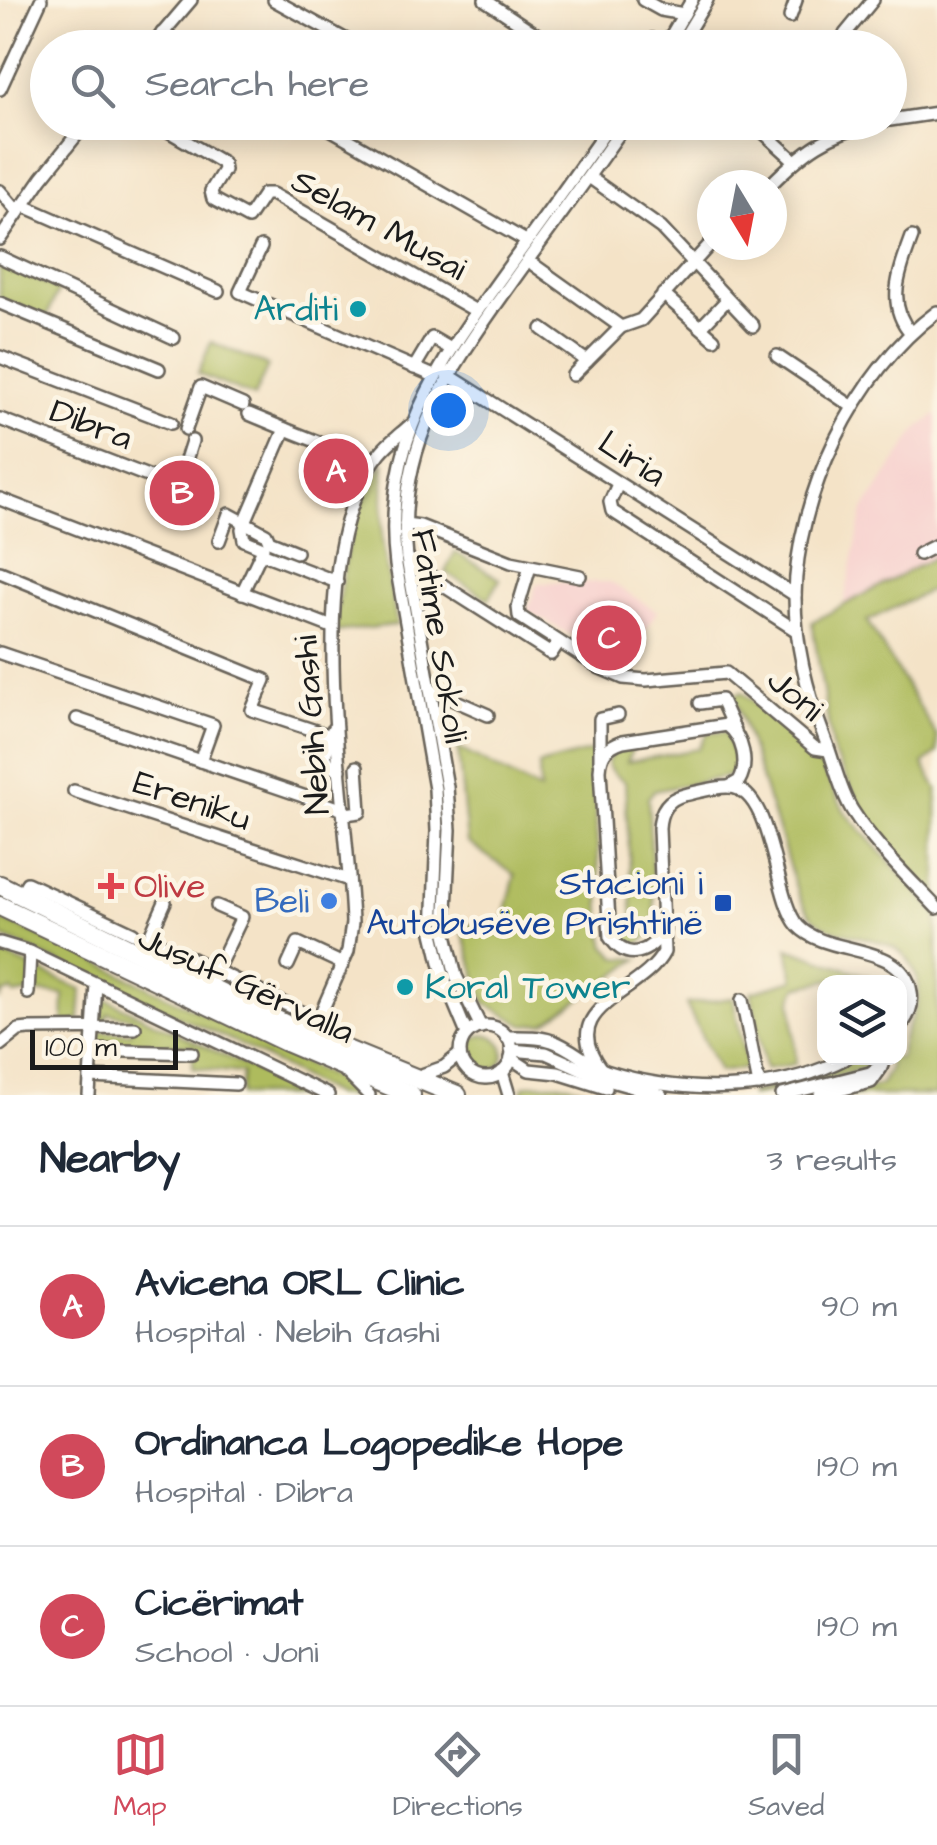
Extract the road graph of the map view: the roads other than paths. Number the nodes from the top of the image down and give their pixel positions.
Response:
1 (41, 0) edge
2 (190, 0) edge
3 (274, 0) edge
4 (484, 0) edge
5 (643, 0) edge
6 (692, 0) edge
7 (706, 0) edge
8 (796, 0) edge
9 (872, 0) edge
10 (684, 14) junction
11 (790, 17) dead end
12 (165, 30) edge
13 (328, 30) edge
14 (530, 30) edge
15 (674, 30) edge
16 (690, 30) edge
17 (849, 30) edge
18 (0, 90) edge
19 (937, 113) edge
20 (907, 117) edge
21 (73, 140) edge
22 (184, 140) edge
23 (349, 140) edge
24 (599, 140) edge
25 (614, 140) edge
26 (772, 140) edge
27 (820, 140) edge
28 (794, 160) junction
29 (784, 170) edge
30 (589, 176) junction
31 (0, 191) edge
32 (20, 208) junction
33 (912, 237) dead end
34 (0, 239) edge
35 (526, 241) junction
36 (261, 247) dead end
37 (0, 256) edge
38 (697, 256) edge
39 (693, 260) junction
40 (534, 265) dead end
41 (218, 291) dead end
42 (663, 294) junction
43 (726, 300) junction
44 (0, 303) edge
45 (476, 311) junction
46 (937, 312) edge
47 (753, 326) dead end
48 (621, 327) junction
49 (701, 327) junction
50 (542, 329) dead end
51 (911, 333) junction
52 (174, 338) dead end
53 (714, 338) dead end
54 (451, 349) junction
55 (777, 356) dead end
56 (0, 358) edge
57 (587, 361) junction
58 (159, 368) dead end
59 (414, 368) junction
60 (440, 373) junction
61 (573, 375) dead end
62 (853, 408) junction
63 (0, 419) edge
64 (171, 424) dead end
65 (411, 424) junction
66 (186, 429) dead end
67 (286, 429) junction
68 (192, 442) dead end
69 (341, 452) dead end
70 (163, 482) dead end
71 (618, 484) junction
72 (401, 496) junction
73 (0, 499) edge
74 (168, 517) dead end
75 (247, 521) junction
76 (405, 524) junction
77 (219, 541) dead end
78 (937, 545) edge
79 (263, 548) dead end
80 (296, 552) dead end
81 (919, 554) dead end
82 (407, 558) junction
83 (530, 567) junction
84 (0, 572) edge
85 (580, 576) dead end
86 (336, 582) junction
87 (242, 593) junction
88 (795, 595) junction
89 (332, 627) junction
90 (798, 631) junction
91 (559, 642) junction
92 (0, 654) edge
93 (431, 690) junction
94 (700, 703) dead end
95 (488, 715) dead end
96 (618, 715) dead end
97 (77, 719) dead end
98 (336, 722) junction
99 (735, 731) junction
100 (331, 736) junction
101 (828, 750) junction
102 (200, 761) junction
103 (600, 762) junction
104 (357, 767) dead end
105 (340, 770) junction
106 (729, 787) junction
107 (74, 791) dead end
108 (344, 812) junction
109 (350, 880) junction
110 (0, 885) edge
111 (20, 895) junction
112 (165, 902) dead end
113 (0, 906) edge
114 (217, 906) dead end
115 (937, 908) edge
116 (664, 929) junction
117 (133, 933) dead end
118 (0, 942) edge
119 (30, 952) junction
120 (343, 964) junction
121 (288, 965) dead end
122 (905, 975) edge
123 (907, 978) edge
124 (212, 980) junction
125 (96, 984) junction
126 (28, 993) dead end
127 (742, 1000) dead end
128 (907, 1016) edge
129 (93, 1026) junction
130 (481, 1027) junction
131 (135, 1028) dead end
132 (314, 1028) junction
133 (467, 1034) junction
134 (506, 1037) junction
135 (0, 1044) edge
136 (92, 1050) junction
137 (192, 1053) dead end
138 (460, 1054) junction
139 (511, 1054) junction
140 (336, 1063) junction
141 (831, 1065) edge
142 (877, 1065) edge
143 (880, 1065) edge
144 (601, 1069) junction
145 (502, 1072) junction
146 (90, 1077) junction
147 (236, 1084) dead end
148 (412, 1086) edge
149 (759, 1086) junction
150 (739, 1091) edge
151 (718, 1092) edge
152 (794, 1094) edge
153 (89, 1095) edge
154 (328, 1095) edge
155 (369, 1095) edge
156 (458, 1095) edge
157 (508, 1095) edge
158 (629, 1095) edge
159 (662, 1095) edge
160 (820, 1095) edge

1 - 18 street
2 - 12 street
3 - 13 street
4 - 14 street
5 - 10 street
6 - 10 street
7 - 16 street
8 - 11 street
9 - 17 street
10 - 15 street
19 - 20 street
21 - 32 street
22 - 45 street, Selam Musai
23 - 35 street
24 - 35 street, Fatime Sokoli
25 - 30 street, Fatime Sokoli
26 - 28 street
27 - 28 street
28 - 29 street
30 - 39 street
30 - 60 street, Fatime Sokoli
31 - 32 street
32 - 34 street
32 - 41 street
33 - 51 street
35 - 45 street, Fatime Sokoli
36 - 59 street, Liria
37 - 52 street
38 - 39 street
39 - 42 street
39 - 43 street
40 - 48 street
42 - 48 street
42 - 49 street
43 - 47 street
43 - 49 street
44 - 58 street
45 - 54 street, Fatime Sokoli
46 - 51 street
48 - 57 street
49 - 53 street
50 - 57 street
51 - 62 street
54 - 59 street
54 - 60 street, Fatime Sokoli
55 - 62 street
56 - 64 street
57 - 61 street
59 - 60 street, Liria
60 - 65 street, Fatime Sokoli
60 - 71 street, Liria
60 - 72 street, Fatime Sokoli
62 - 88 street
63 - 70 street, Dibra
65 - 72 street, Fatime Sokoli
65 - 86 street, Nebih Gashi
66 - 67 street
67 - 69 street
67 - 75 street
68 - 74 street
71 - 88 street, Liria
71 - 90 street
72 - 76 street, Fatime Sokoli
72 - 133 street, Fatime Sokoli
73 - 87 street
75 - 77 street
75 - 79 street
75 - 80 street
76 - 82 street, Fatime Sokoli
76 - 83 street
78 - 81 street
82 - 91 street, Joni
82 - 93 street, Fatime Sokoli
83 - 85 street
83 - 91 street, Joni
84 - 100 street
86 - 87 street
86 - 89 street, Nebih Gashi
87 - 89 street
88 - 90 street
89 - 98 street, Nebih Gashi
90 - 101 street
91 - 101 street, Joni
92 - 102 street
93 - 95 street
93 - 130 street, Fatime Sokoli
94 - 99 street
96 - 103 street
97 - 102 street
98 - 100 street
98 - 105 street, Nebih Gashi
99 - 103 street
99 - 106 street
100 - 105 street
101 - 115 street
102 - 108 street
103 - 116 street
104 - 108 street
105 - 108 street, Nebih Gashi
106 - 116 street
106 - 122 street
107 - 109 street, Ereniku
108 - 109 street, Nebih Gashi
109 - 120 street, Nebih Gashi
110 - 111 highway, Jusuf Gërvalla
111 - 117 street
111 - 124 highway, Jusuf Gërvalla
112 - 124 street
113 - 140 highway, Jusuf Gërvalla
114 - 124 street, Jusuf Gërvalla
116 - 144 street
118 - 119 street
119 - 125 street
119 - 126 street
120 - 121 street
120 - 132 street, Nebih Gashi
123 - 128 street
124 - 132 highway, Jusuf Gërvalla
125 - 129 street
125 - 154 street
127 - 149 street
129 - 131 street
129 - 135 street
129 - 136 street
130 - 133 street
130 - 134 street
132 - 148 highway, Jusuf Gërvalla
133 - 138 street
134 - 139 street
134 - 144 street
136 - 137 street
136 - 146 street
138 - 145 street
138 - 148 street
139 - 145 street
139 - 158 street
139 - 159 street
140 - 148 highway, Jusuf Gërvalla
140 - 155 street
141 - 149 street
142 - 152 street
143 - 160 street
144 - 151 street
145 - 157 street
146 - 147 street
146 - 153 street
148 - 156 highway, Jusuf Gërvalla
149 - 150 street
150 - 151 street

